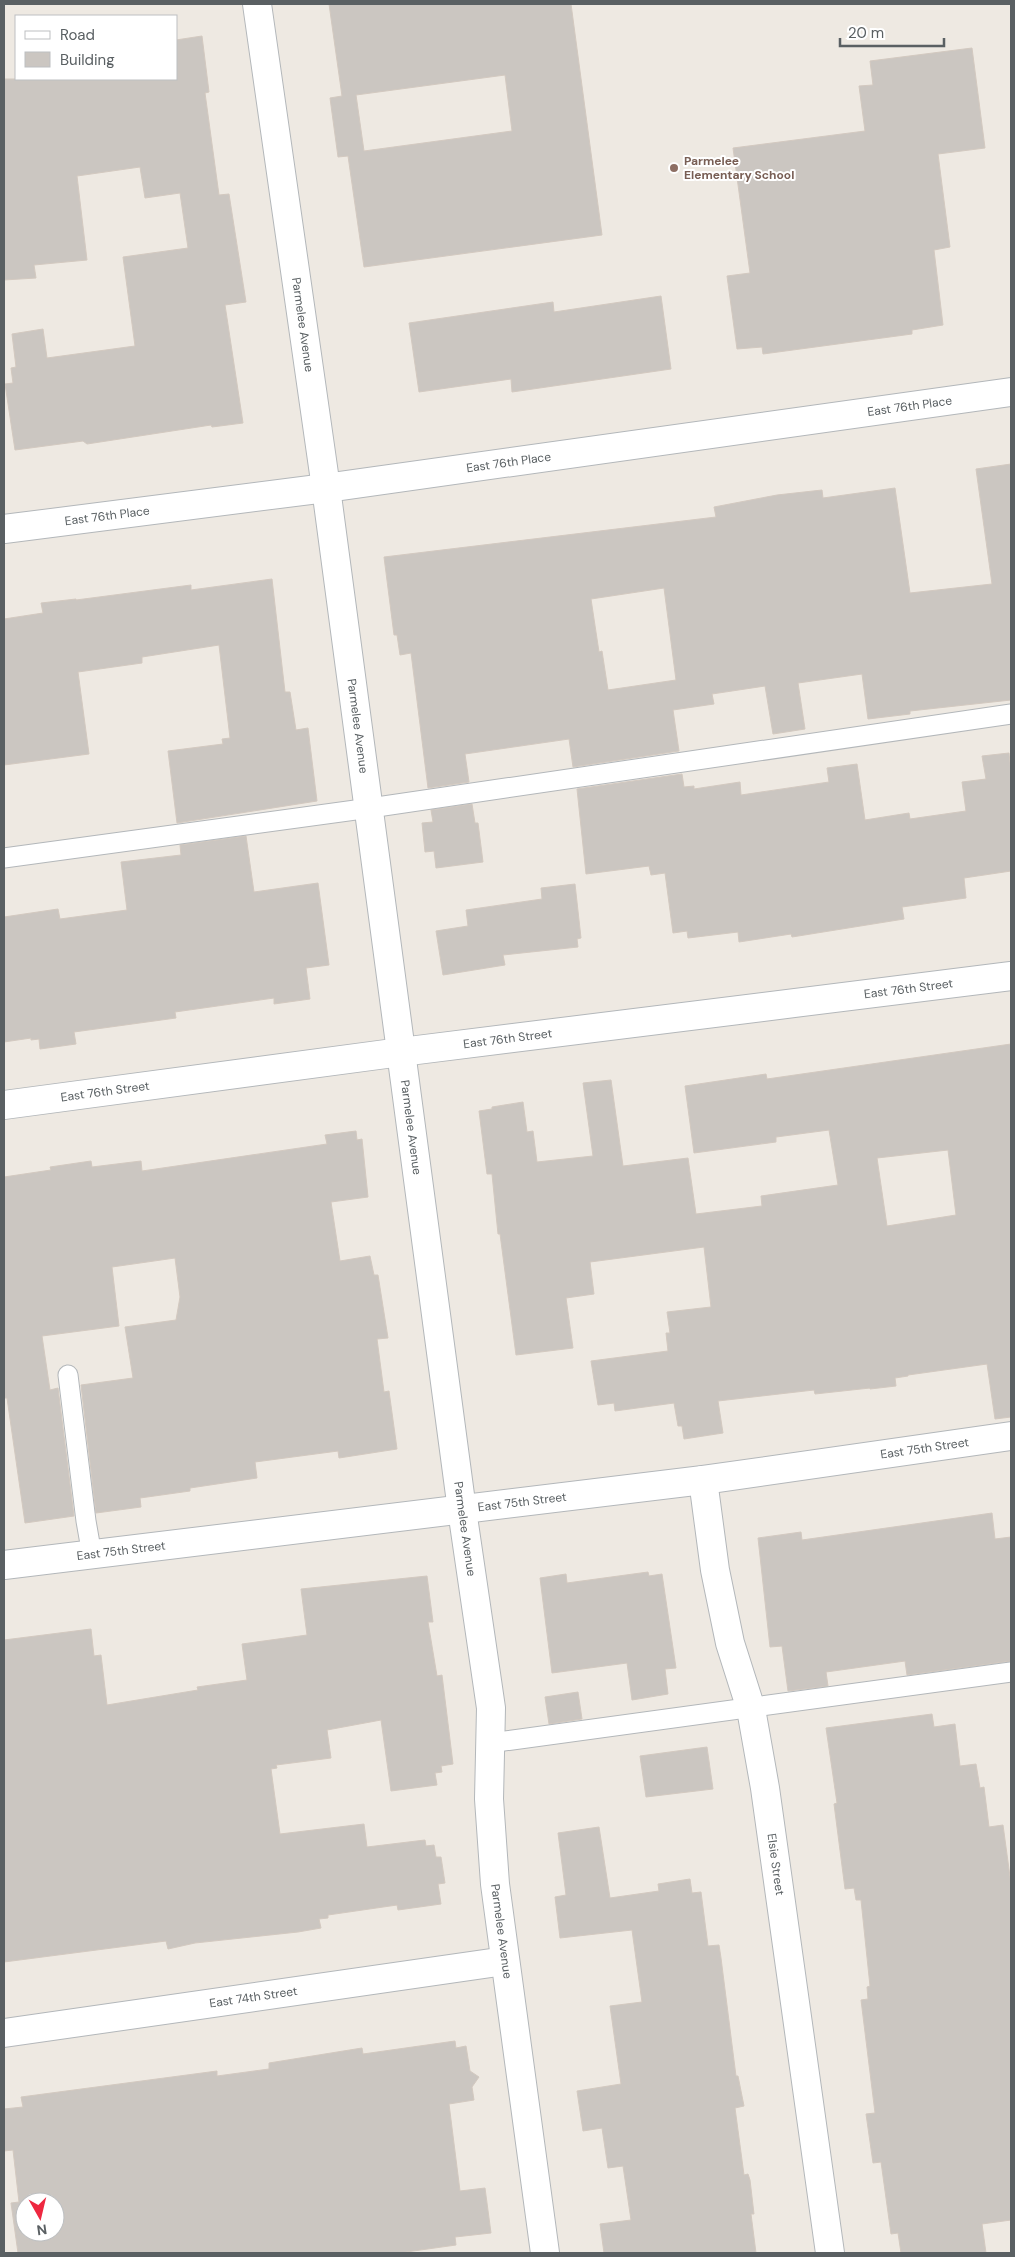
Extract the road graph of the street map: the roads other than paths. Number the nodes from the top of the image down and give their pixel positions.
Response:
1 (257, 4) edge
2 (1011, 392) edge
3 (326, 488) junction
4 (4, 529) edge
5 (1011, 714) edge
6 (370, 808) junction
7 (4, 858) edge
8 (1011, 976) edge
9 (401, 1052) junction
10 (4, 1105) edge
11 (68, 1375) dead end
12 (1011, 1436) edge
13 (703, 1480) junction
14 (462, 1510) junction
15 (92, 1555) junction
16 (4, 1565) edge
17 (1011, 1672) edge
18 (751, 1709) junction
19 (490, 1743) junction
20 (505, 1961) junction
21 (4, 2032) edge
22 (545, 2253) edge
23 (830, 2253) edge

1 - 3 street, Parmelee Avenue
2 - 3 street, East 76th Place
3 - 4 street, East 76th Place
3 - 6 street, Parmelee Avenue
5 - 6 lane
6 - 7 lane
6 - 9 street, Parmelee Avenue
8 - 9 street, East 76th Street
9 - 10 street, East 76th Street
9 - 14 street, Parmelee Avenue
11 - 15 lane
12 - 13 street, East 75th Street
13 - 14 street, East 75th Street
13 - 18 street, Elsie Street
14 - 15 street, East 75th Street
14 - 19 street, Parmelee Avenue
15 - 16 street, East 75th Street
17 - 18 lane
18 - 19 lane
18 - 23 street, Elsie Street
19 - 20 street, Parmelee Avenue
20 - 21 street, East 74th Street
20 - 22 street, Parmelee Avenue

